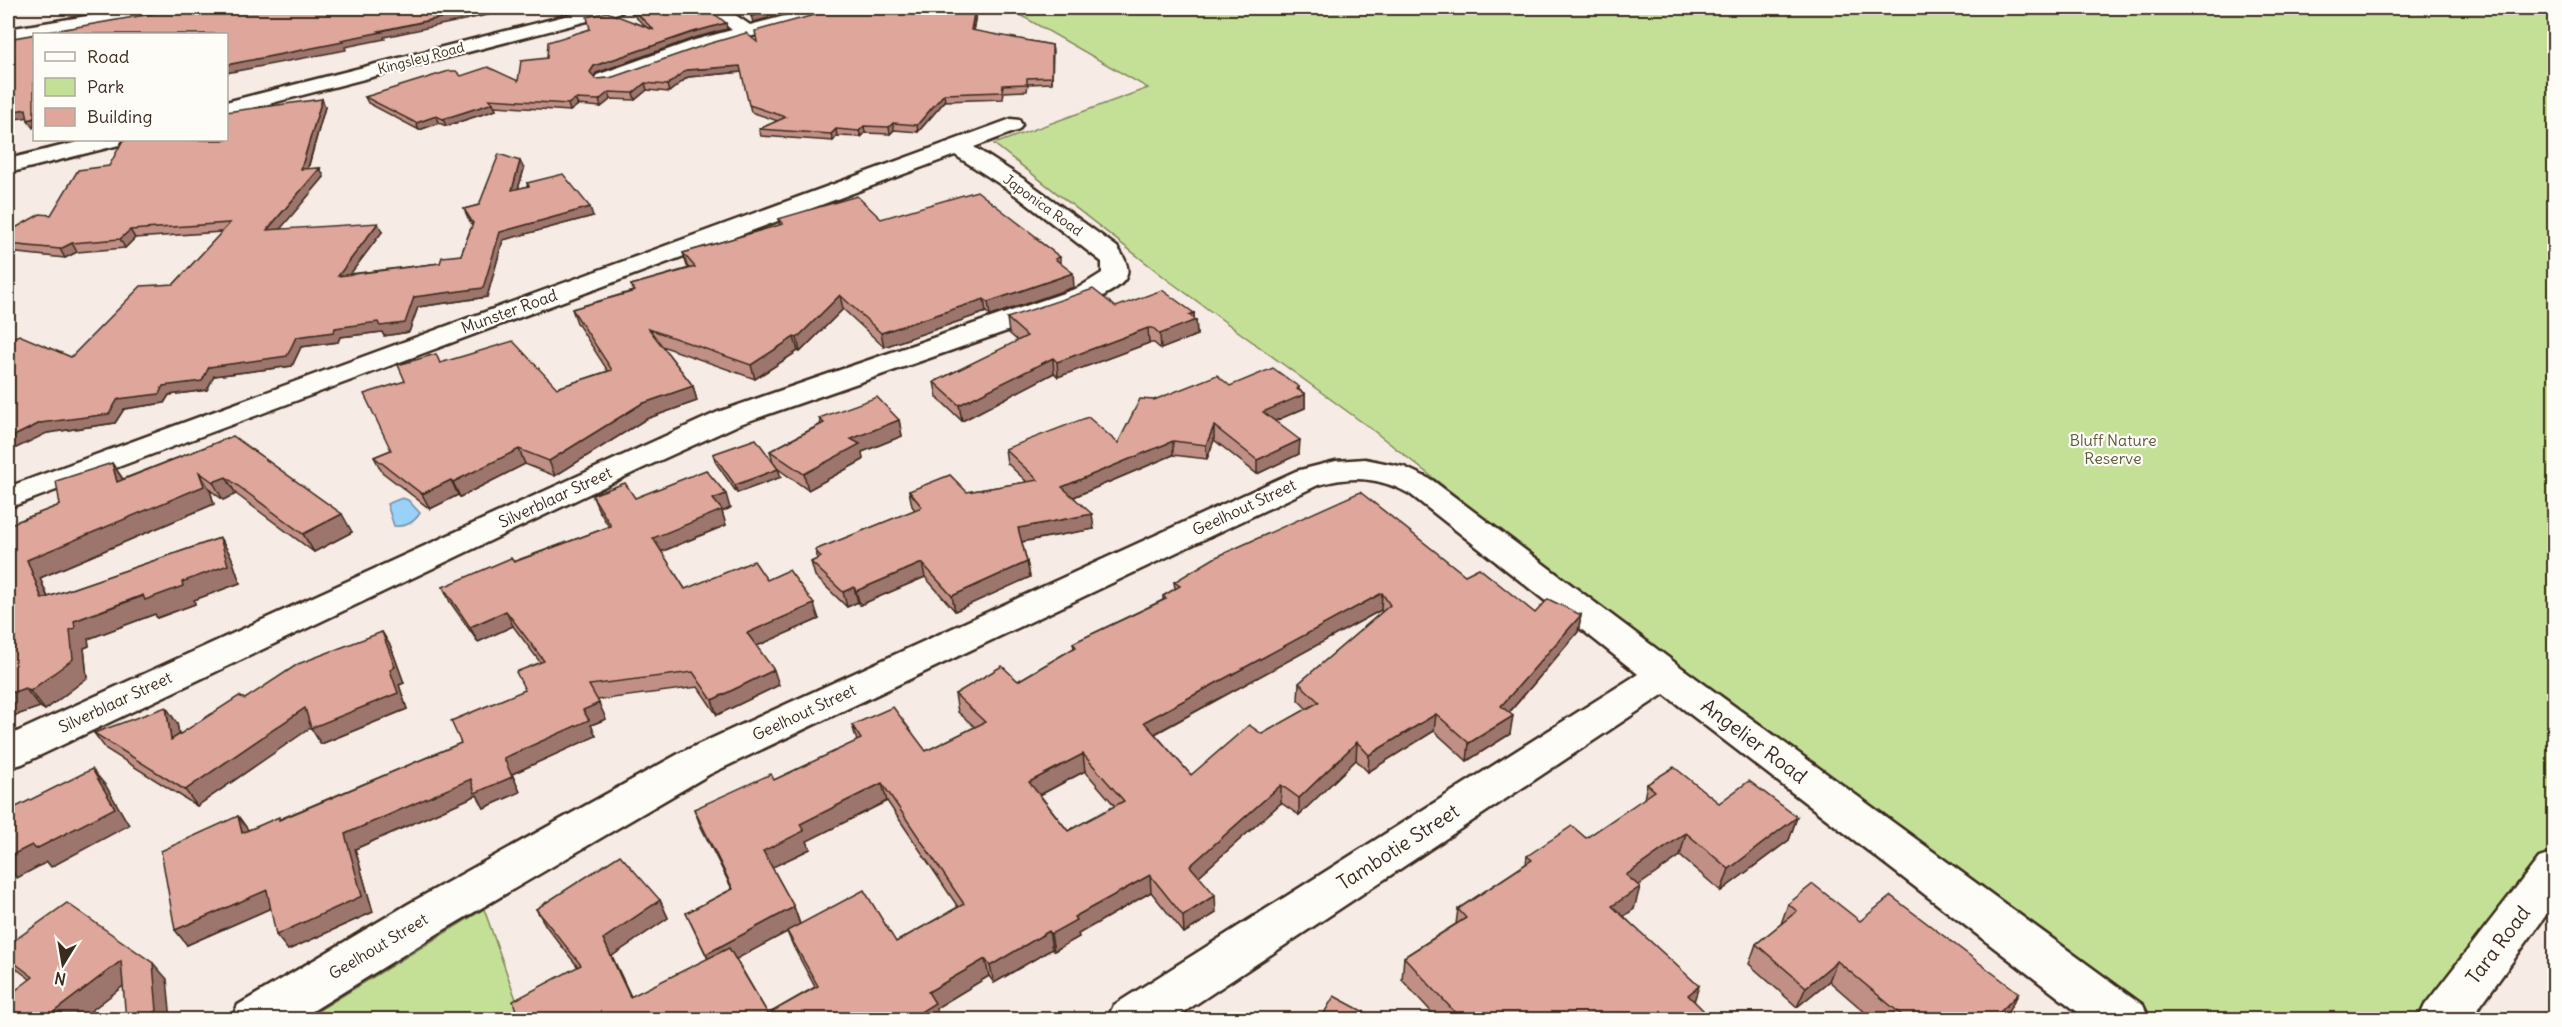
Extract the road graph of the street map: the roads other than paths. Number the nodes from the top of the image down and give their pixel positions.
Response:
1 (165, 8) edge
2 (616, 8) edge
3 (714, 8) edge
4 (834, 8) edge
5 (746, 32) junction
6 (8, 35) edge
7 (604, 79) edge
8 (228, 108) edge
9 (1011, 125) dead end
10 (107, 141) edge
11 (957, 146) junction
12 (8, 166) edge
13 (1115, 274) joint
14 (1380, 469) joint
15 (8, 498) edge
16 (1665, 675) junction
17 (8, 753) edge
18 (2554, 871) edge
19 (255, 1020) edge
20 (1131, 1020) edge
21 (2126, 1020) edge
22 (2442, 1020) edge

1 - 6 street
2 - 8 street, Kingsley Road
3 - 5 street
4 - 5 street
5 - 7 street
9 - 11 street, Munster Road
10 - 12 street
11 - 13 street, Japonica Road
11 - 15 street, Munster Road
13 - 17 street, Silverblaar Street
14 - 16 street, Angelier Road
14 - 19 street, Geelhout Street
16 - 20 street, Tambotie Street
16 - 21 street, Angelier Road
18 - 22 street, Tara Road

